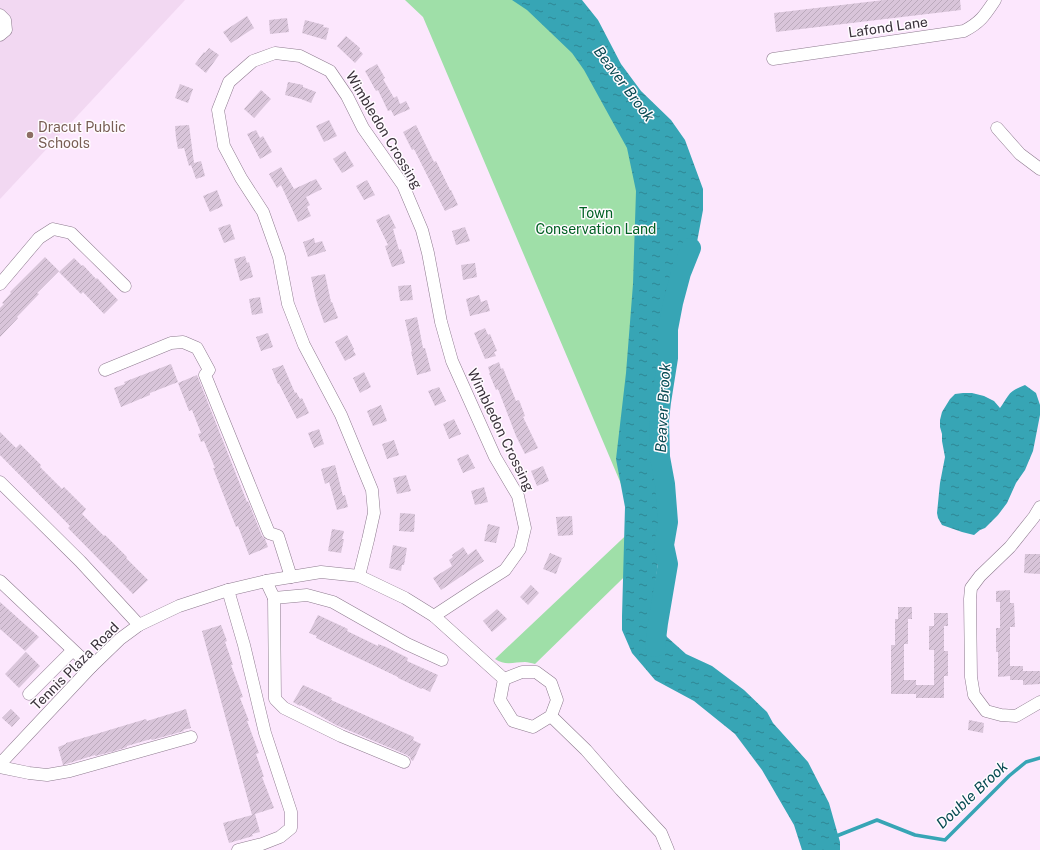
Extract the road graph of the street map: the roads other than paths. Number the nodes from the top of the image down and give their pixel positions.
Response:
1 (995, 0) edge
2 (0, 14) edge
3 (0, 35) edge
4 (773, 59) dead end
5 (997, 128) dead end
6 (1040, 169) edge
7 (0, 284) edge
8 (125, 286) dead end
9 (105, 370) dead end
10 (0, 482) edge
11 (1040, 507) edge
12 (359, 576) junction
13 (291, 577) junction
14 (0, 581) edge
15 (266, 581) junction
16 (228, 590) junction
17 (274, 598) junction
18 (434, 616) junction
19 (139, 625) junction
20 (72, 650) junction
21 (442, 660) dead end
22 (91, 667) junction
23 (504, 679) junction
24 (28, 694) dead end
25 (1040, 702) edge
26 (551, 716) junction
27 (191, 737) dead end
28 (404, 762) dead end
29 (0, 766) edge
30 (238, 850) edge
31 (668, 850) edge

1 - 4 street, Lafond Lane
2 - 3 street
5 - 6 street
7 - 8 street
9 - 13 street
10 - 19 street
11 - 25 street
12 - 13 street, Tennis Plaza Road
12 - 18 street, Tennis Plaza Road
12 - 18 street, Wimbledon Crossing
13 - 15 street, Tennis Plaza Road
14 - 20 street
15 - 16 street, Tennis Plaza Road
15 - 17 street
16 - 19 street, Tennis Plaza Road
16 - 30 street
17 - 21 street
17 - 28 street
18 - 23 street, Tennis Plaza Road
19 - 22 street, Tennis Plaza Road
20 - 22 street
20 - 24 street
22 - 29 street, Tennis Plaza Road
23 - 26 street
23 - 26 street
26 - 31 street
27 - 29 street

